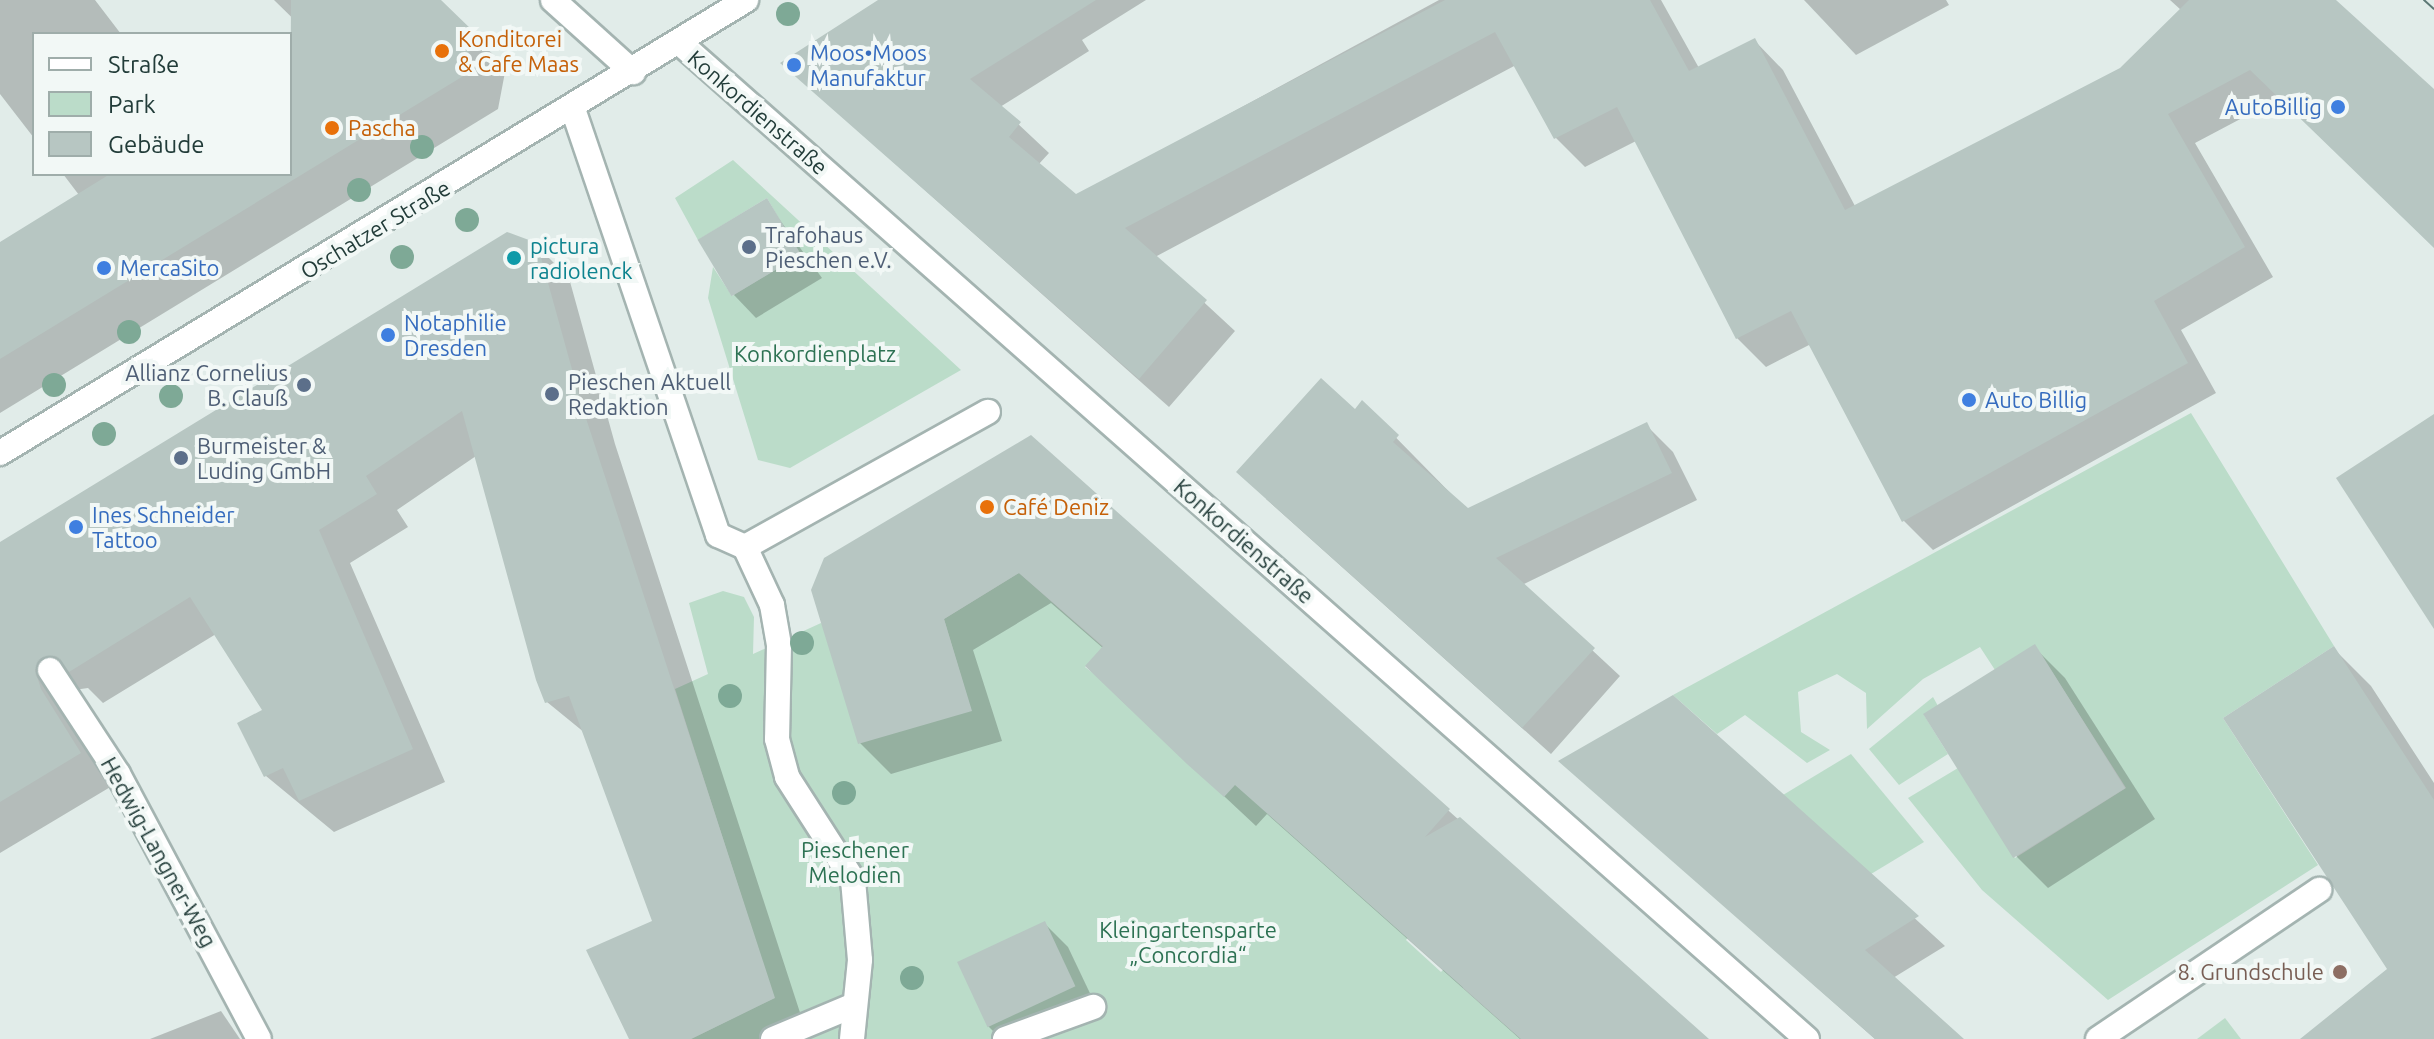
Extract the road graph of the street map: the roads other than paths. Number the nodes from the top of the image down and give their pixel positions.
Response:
1 (553, 0) edge
2 (746, 0) edge
3 (680, 43) junction
4 (633, 72) junction
5 (573, 109) junction
6 (988, 412) dead end
7 (0, 453) edge
8 (745, 547) junction
9 (50, 670) dead end
10 (2319, 890) dead end
11 (852, 1006) junction
12 (1093, 1007) dead end
13 (259, 1039) edge
14 (773, 1039) edge
15 (852, 1039) edge
16 (1005, 1039) edge
17 (1807, 1039) edge
18 (2098, 1039) edge

1 - 4 street
2 - 3 street, Oschatzer Straße
3 - 4 street, Oschatzer Straße
3 - 17 street, Konkordienstraße
4 - 5 street, Oschatzer Straße
5 - 7 street, Oschatzer Straße
5 - 8 street
6 - 8 street
8 - 11 street
9 - 13 street, Hedwig-Langner-Weg
10 - 18 street
11 - 14 street
11 - 15 street
12 - 16 street

